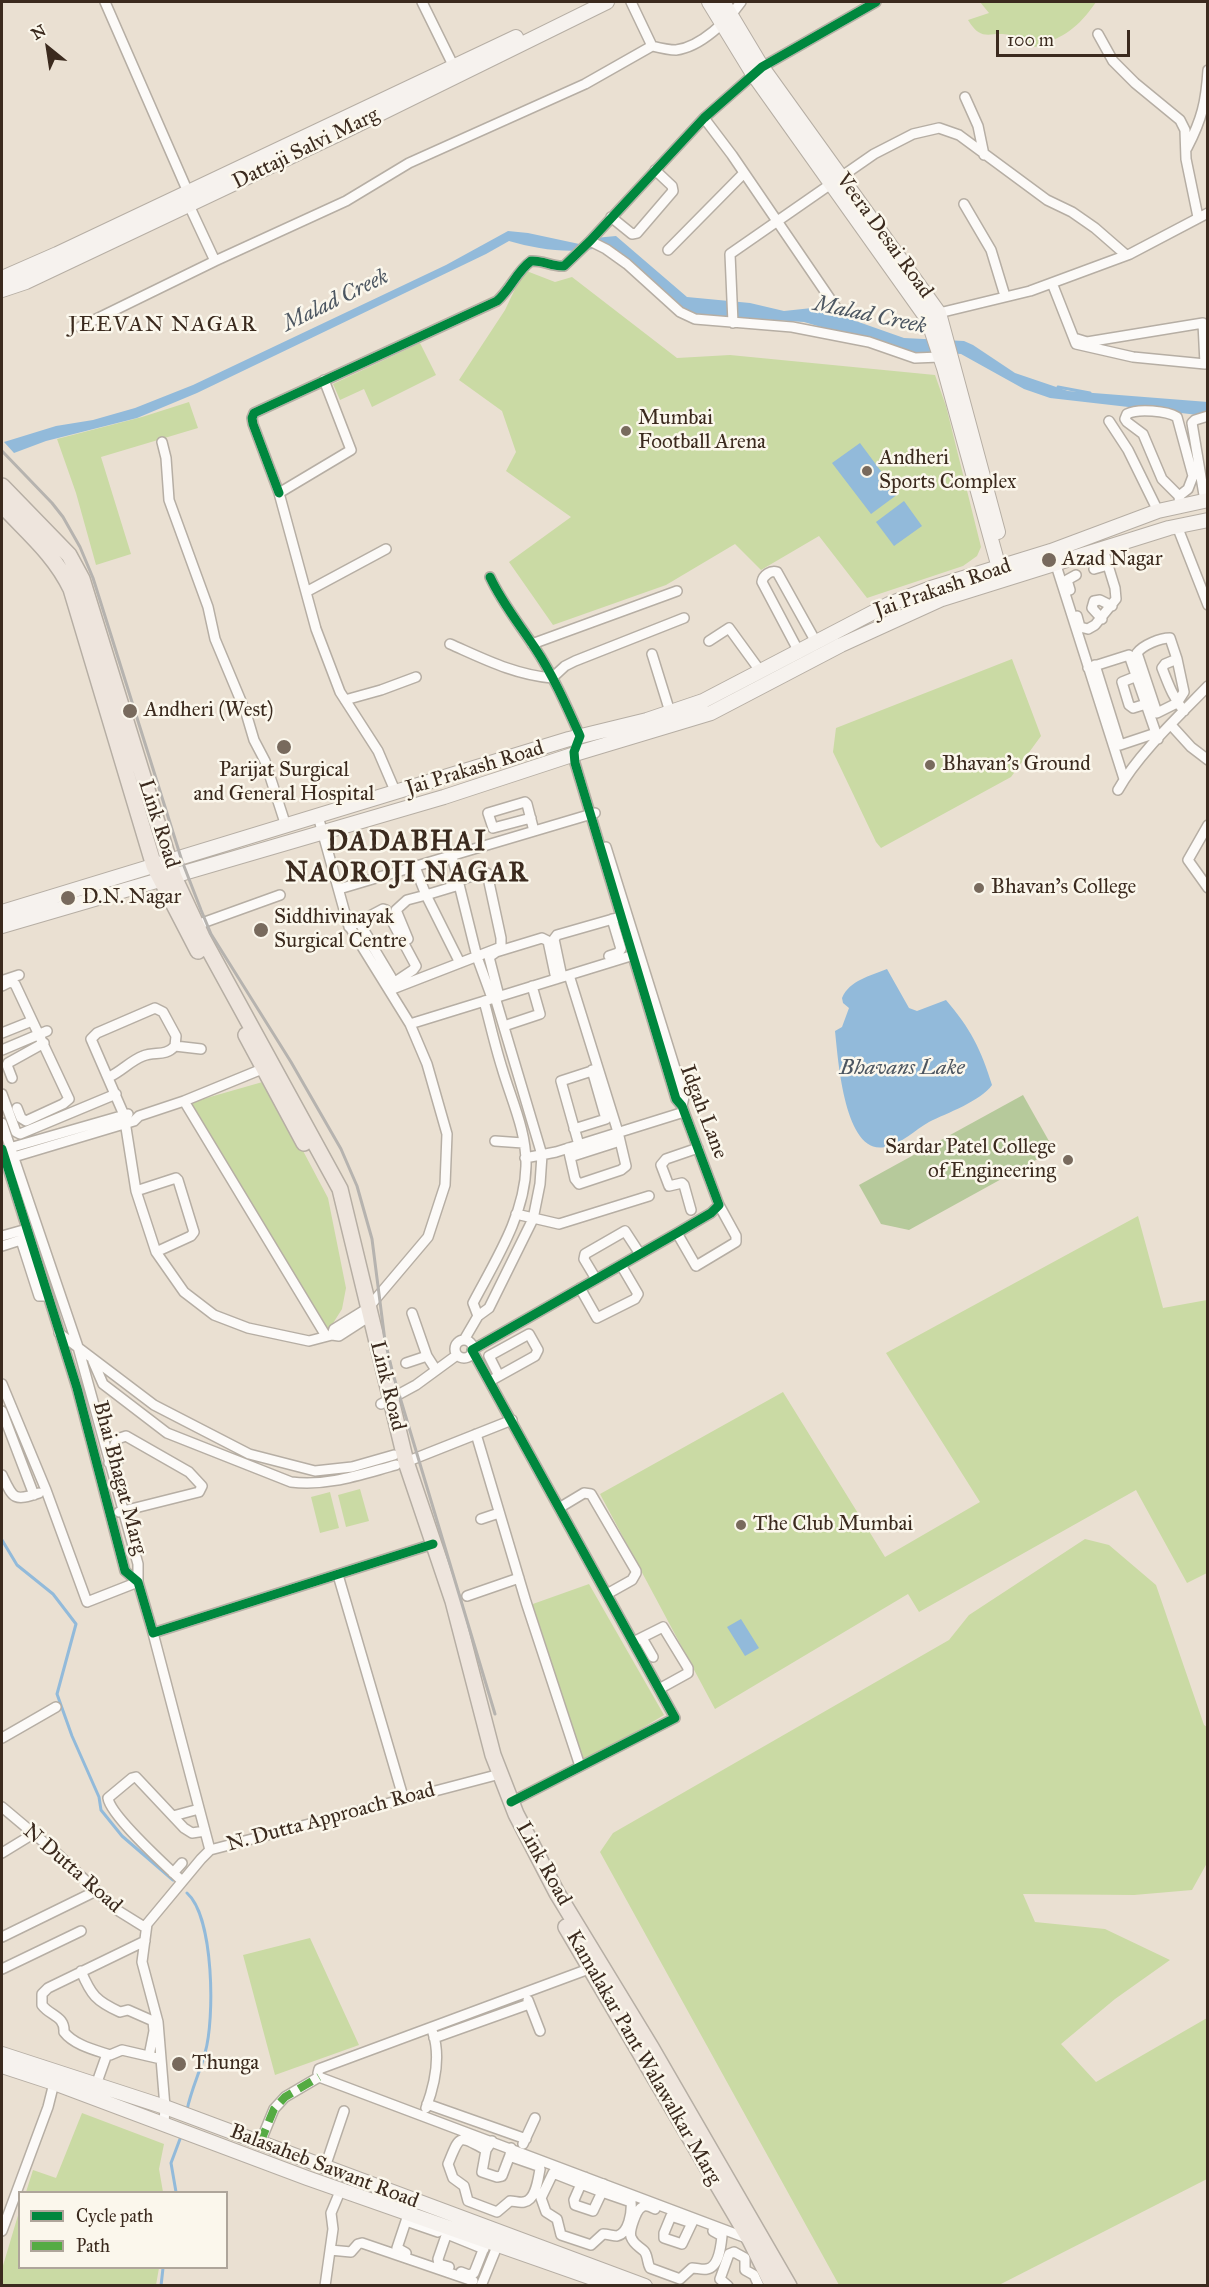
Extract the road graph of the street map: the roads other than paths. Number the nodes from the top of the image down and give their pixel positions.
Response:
1 (105, 2) edge
2 (422, 2) edge
3 (592, 2) edge
4 (607, 2) edge
5 (631, 2) edge
6 (709, 2) edge
7 (723, 2) edge
8 (741, 2) edge
9 (876, 2) edge
10 (726, 20) junction
11 (1098, 34) dead end
12 (652, 46) junction
13 (454, 67) junction
14 (1208, 70) edge
15 (758, 71) junction
16 (964, 98) dead end
17 (704, 118) junction
18 (1187, 148) junction
19 (984, 155) junction
20 (655, 170) junction
21 (744, 173) junction
22 (836, 179) junction
23 (187, 197) junction
24 (964, 204) dead end
25 (1203, 215) edge
26 (610, 217) junction
27 (777, 220) junction
28 (590, 241) junction
29 (668, 250) dead end
30 (1126, 255) junction
31 (215, 261) junction
32 (2, 278) edge
33 (1052, 283) junction
34 (2, 290) edge
35 (1005, 296) junction
36 (835, 306) dead end
37 (939, 313) junction
38 (731, 320) junction
39 (80, 327) dead end
40 (1074, 338) junction
41 (942, 349) junction
42 (324, 380) junction
43 (1208, 417) edge
44 (1108, 421) dead end
45 (162, 442) dead end
46 (2, 486) edge
47 (279, 494) junction
48 (1206, 501) edge
49 (1180, 502) junction
50 (2, 505) edge
51 (1158, 511) junction
52 (1208, 520) edge
53 (1178, 526) junction
54 (386, 549) dead end
55 (1103, 549) junction
56 (1053, 558) junction
57 (1108, 565) junction
58 (1003, 567) junction
59 (1094, 569) dead end
60 (1076, 575) dead end
61 (490, 577) dead end
62 (677, 591) dead end
63 (1067, 591) junction
64 (306, 592) junction
65 (1207, 599) edge
66 (1112, 606) junction
67 (684, 618) dead end
68 (1102, 618) junction
69 (807, 624) junction
70 (789, 634) junction
71 (709, 641) dead end
72 (816, 642) junction
73 (450, 644) dead end
74 (532, 644) junction
75 (799, 652) junction
76 (652, 654) dead end
77 (1177, 659) junction
78 (1091, 667) junction
79 (761, 672) junction
80 (1137, 676) junction
81 (416, 677) dead end
82 (552, 678) junction
83 (1208, 686) edge
84 (345, 700) junction
85 (1177, 703) junction
86 (1146, 704) junction
87 (1184, 711) junction
88 (670, 712) junction
89 (1171, 724) junction
90 (580, 736) junction
91 (1157, 736) junction
92 (1116, 746) junction
93 (575, 756) junction
94 (1208, 760) edge
95 (1124, 779) junction
96 (1118, 790) dead end
97 (396, 793) junction
98 (593, 814) junction
99 (318, 816) junction
100 (531, 818) dead end
101 (1208, 825) edge
102 (286, 826) junction
103 (534, 831) junction
104 (323, 833) junction
105 (452, 856) junction
106 (161, 863) junction
107 (415, 867) junction
108 (167, 879) junction
109 (458, 883) junction
110 (1208, 888) edge
111 (339, 889) junction
112 (280, 895) dead end
113 (426, 895) junction
114 (2, 912) edge
115 (619, 912) junction
116 (2, 926) edge
117 (362, 926) junction
118 (191, 927) junction
119 (350, 927) junction
120 (359, 942) junction
121 (623, 942) junction
122 (636, 954) junction
123 (477, 957) junction
124 (607, 957) dead end
125 (460, 963) junction
126 (564, 973) junction
127 (19, 975) dead end
128 (425, 976) junction
129 (2, 981) edge
130 (2, 986) edge
131 (388, 986) junction
132 (532, 986) junction
133 (492, 998) junction
134 (32, 1021) junction
135 (410, 1024) junction
136 (505, 1030) junction
137 (2, 1033) edge
138 (44, 1036) junction
139 (494, 1037) junction
140 (175, 1046) junction
141 (201, 1049) dead end
142 (2, 1050) edge
143 (516, 1063) junction
144 (268, 1066) junction
145 (502, 1067) junction
146 (595, 1070) junction
147 (109, 1077) junction
148 (12, 1078) dead end
149 (2, 1094) edge
150 (116, 1094) junction
151 (184, 1101) junction
152 (17, 1108) dead end
153 (683, 1109) junction
154 (125, 1119) junction
155 (2, 1123) edge
156 (574, 1129) junction
157 (619, 1136) junction
158 (208, 1141) junction
159 (495, 1141) dead end
160 (523, 1143) junction
161 (579, 1145) junction
162 (199, 1147) dead end
163 (698, 1148) junction
164 (569, 1152) junction
165 (6, 1153) edge
166 (542, 1155) junction
167 (525, 1158) junction
168 (5, 1173) edge
169 (136, 1191) junction
170 (649, 1196) dead end
171 (22, 1198) junction
172 (719, 1205) junction
173 (691, 1210) dead end
174 (516, 1214) junction
175 (533, 1219) junction
176 (677, 1233) junction
177 (26, 1235) junction
178 (2, 1236) edge
179 (2, 1246) edge
180 (156, 1252) junction
181 (640, 1254) junction
182 (623, 1268) junction
183 (612, 1278) dead end
184 (597, 1282) junction
185 (582, 1291) junction
186 (412, 1313) dead end
187 (365, 1315) junction
188 (478, 1316) junction
189 (59, 1333) junction
190 (329, 1336) junction
191 (464, 1340) junction
192 (78, 1347) junction
193 (472, 1350) junction
194 (457, 1355) junction
195 (427, 1356) junction
196 (92, 1359) junction
197 (406, 1363) dead end
198 (436, 1370) junction
199 (500, 1376) junction
200 (490, 1382) junction
201 (3, 1391) edge
202 (90, 1392) junction
203 (78, 1395) junction
204 (385, 1402) junction
205 (2, 1411) edge
206 (512, 1420) junction
207 (476, 1434) junction
208 (399, 1460) junction
209 (109, 1463) junction
210 (2, 1475) edge
211 (46, 1490) junction
212 (34, 1495) junction
213 (559, 1508) junction
214 (122, 1511) junction
215 (500, 1512) junction
216 (110, 1514) junction
217 (481, 1519) dead end
218 (429, 1545) junction
219 (338, 1575) junction
220 (519, 1578) junction
221 (138, 1582) junction
222 (607, 1594) junction
223 (467, 1596) dead end
224 (153, 1633) junction
225 (639, 1643) junction
226 (652, 1657) dead end
227 (659, 1689) junction
228 (56, 1707) dead end
229 (2, 1738) edge
230 (580, 1766) junction
231 (495, 1775) junction
232 (404, 1800) junction
233 (511, 1802) junction
234 (199, 1809) junction
235 (3, 1810) edge
236 (173, 1816) junction
237 (205, 1831) junction
238 (33, 1834) junction
239 (522, 1839) junction
240 (210, 1850) junction
241 (2, 1853) edge
242 (182, 1863) dead end
243 (173, 1872) junction
244 (181, 1880) junction
245 (96, 1891) junction
246 (146, 1928) junction
247 (81, 1931) dead end
248 (2, 1937) edge
249 (145, 1941) junction
250 (596, 1966) junction
251 (2, 1969) edge
252 (81, 1971) junction
253 (525, 1992) junction
254 (530, 2004) junction
255 (155, 2022) junction
256 (443, 2022) junction
257 (431, 2027) junction
258 (540, 2031) dead end
259 (447, 2033) junction
260 (434, 2038) junction
261 (2, 2054) edge
262 (106, 2054) junction
263 (149, 2056) junction
264 (161, 2059) junction
265 (2, 2066) edge
266 (319, 2077) junction
267 (54, 2083) junction
268 (96, 2085) junction
269 (427, 2104) junction
270 (165, 2107) junction
271 (344, 2111) dead end
272 (451, 2113) junction
273 (423, 2115) junction
274 (535, 2118) dead end
275 (164, 2124) junction
276 (447, 2124) junction
277 (526, 2139) junction
278 (492, 2141) junction
279 (260, 2143) junction
280 (486, 2150) junction
281 (514, 2152) junction
282 (325, 2167) junction
283 (583, 2180) junction
284 (603, 2188) junction
285 (341, 2189) junction
286 (672, 2213) junction
287 (407, 2216) junction
288 (693, 2221) junction
289 (2, 2231) edge
290 (445, 2231) junction
291 (756, 2238) junction
292 (489, 2244) junction
293 (330, 2250) junction
294 (430, 2261) dead end
295 (762, 2264) junction
296 (747, 2272) junction
297 (609, 2282) edge
298 (477, 2283) edge
299 (325, 2285) edge
300 (645, 2286) edge
301 (728, 2286) edge
302 (759, 2286) edge
303 (773, 2286) edge
304 (789, 2286) edge

1 - 23 street
2 - 13 street
3 - 13 main road, Dattaji Salvi Marg
4 - 23 main road, Dattaji Salvi Marg
5 - 12 street
6 - 10 main road
7 - 10 main road, Veera Desai Road
8 - 10 street
9 - 15 street
10 - 12 street
10 - 15 main road, Veera Desai Road
11 - 18 street
12 - 31 street
13 - 23 main road, Dattaji Salvi Marg
14 - 18 street
15 - 17 street
15 - 22 main road, Veera Desai Road
16 - 19 street
17 - 20 street
17 - 21 street
18 - 25 street
19 - 22 street
19 - 30 street
20 - 26 street
20 - 26 street
21 - 27 street
21 - 29 street
22 - 27 street
22 - 37 main road, Veera Desai Road
22 - 41 main road
23 - 31 street
23 - 32 main road, Dattaji Salvi Marg
23 - 34 main road, Dattaji Salvi Marg
24 - 35 street
25 - 30 street
26 - 28 street
27 - 36 street
27 - 38 street
28 - 38 street
28 - 42 street
30 - 33 street
31 - 39 street
33 - 35 street
33 - 40 street
35 - 37 street
37 - 41 main road, Veera Desai Road
38 - 41 street
40 - 40 street
41 - 58 main road, Veera Desai Road
42 - 47 street
42 - 47 street
43 - 48 street
44 - 51 street
45 - 102 street
46 - 106 main road, Link Road
47 - 64 street
48 - 49 main road, Jai Prakash Road
49 - 49 street
49 - 51 main road, Jai Prakash Road
50 - 106 main road, Link Road
51 - 56 main road, Jai Prakash Road
52 - 53 main road, Jai Prakash Road
53 - 55 main road, Jai Prakash Road
53 - 65 street
54 - 64 street
55 - 56 main road, Jai Prakash Road
55 - 57 street
56 - 58 main road, Jai Prakash Road
56 - 63 street
56 - 93 main road, Jai Prakash Road
57 - 59 street
57 - 66 street
58 - 72 main road, Jai Prakash Road
60 - 63 street
61 - 74 street
62 - 74 street
63 - 68 street
63 - 78 street
64 - 84 street
66 - 68 street
66 - 68 street
67 - 82 street
69 - 70 street
69 - 70 street
69 - 72 street
70 - 75 street
71 - 79 street
72 - 75 main road, Jai Prakash Road
73 - 82 street
74 - 82 street
75 - 79 main road, Jai Prakash Road
76 - 88 street
77 - 85 street
77 - 85 street
77 - 85 street
78 - 80 street
78 - 92 street
79 - 88 main road, Jai Prakash Road
80 - 86 street
80 - 86 street
81 - 84 street
82 - 90 street
83 - 87 street
84 - 97 street
85 - 87 street
86 - 91 street
87 - 89 street
88 - 90 main road, Jai Prakash Road
89 - 91 street
89 - 94 street
90 - 93 street
90 - 97 main road, Jai Prakash Road
91 - 92 street
91 - 95 street
92 - 95 street
93 - 98 street, Idgah Lane
93 - 104 main road, Jai Prakash Road
95 - 96 street
97 - 99 main road, Jai Prakash Road
98 - 103 street
98 - 115 street, Idgah Lane
99 - 102 main road, Jai Prakash Road
99 - 104 street
100 - 103 street
101 - 110 street
102 - 106 main road, Jai Prakash Road
103 - 105 street
104 - 108 main road, Jai Prakash Road
104 - 111 street
105 - 107 street
105 - 109 street
106 - 108 main road, Link Road
106 - 114 main road, Jai Prakash Road
107 - 111 street
107 - 113 street
108 - 116 main road, Jai Prakash Road
108 - 118 main road, Link Road
109 - 113 street
109 - 123 street
109 - 123 street
111 - 119 street
112 - 118 street
113 - 125 street
113 - 128 street
115 - 121 street, Idgah Lane
115 - 122 street, Idgah Lane
115 - 126 street
117 - 119 street
117 - 120 street
117 - 131 street
118 - 144 main road, Link Road
119 - 120 street
120 - 131 street
121 - 122 street, Idgah Lane
121 - 124 street
122 - 126 street
122 - 153 street, Idgah Lane
123 - 125 street
123 - 133 street
125 - 128 street
126 - 132 street
126 - 133 street
126 - 146 street
127 - 129 street
128 - 131 street
130 - 134 street
131 - 135 street
132 - 133 street
132 - 136 street
133 - 135 street
133 - 136 street
133 - 139 street
134 - 137 street
134 - 138 street
135 - 187 street
136 - 139 street
136 - 143 street
138 - 142 street
138 - 148 street
138 - 152 street
139 - 145 street
140 - 141 street
140 - 147 street
140 - 147 street
143 - 145 street
143 - 166 street
144 - 151 street
144 - 187 main road, Link Road
145 - 160 street
146 - 156 street
146 - 156 street
146 - 157 street
147 - 150 street
149 - 150 street
150 - 154 street
151 - 154 street
151 - 158 street
153 - 157 street
153 - 163 street, Idgah Lane
154 - 165 street
154 - 169 street
155 - 165 street
156 - 161 street
157 - 161 street
157 - 164 street
157 - 164 street
158 - 162 street
158 - 190 street
159 - 160 street
160 - 167 street
161 - 164 street
163 - 172 street, Idgah Lane
163 - 173 street
164 - 166 street
165 - 168 street, Bhai Bhagat Marg
165 - 171 street
166 - 167 street
166 - 175 street
167 - 174 street
168 - 171 street, Bhai Bhagat Marg
169 - 180 street
169 - 180 street
170 - 175 street
171 - 177 street, Bhai Bhagat Marg
171 - 192 street
172 - 176 street
172 - 176 street, Idgah Lane
174 - 175 street
174 - 188 street
175 - 188 street
176 - 181 street
177 - 178 street
177 - 179 street
177 - 189 street, Bhai Bhagat Marg
180 - 190 street
181 - 182 street
181 - 184 street
182 - 183 street
182 - 184 street
182 - 185 street
184 - 185 street
185 - 193 street
186 - 195 street
187 - 190 street
187 - 204 main road, Kamalakar Pant Walawalkar Marg
188 - 191 street
189 - 192 street
189 - 203 street, Bhai Bhagat Marg
191 - 193 street
191 - 194 street
192 - 196 street
192 - 202 street
193 - 194 street
193 - 200 street
194 - 198 street
195 - 197 street
195 - 198 street
196 - 208 street
196 - 208 street
198 - 204 street
199 - 199 street
199 - 200 street
200 - 206 street
201 - 211 street
202 - 203 street
202 - 209 street
203 - 216 street, Bhai Bhagat Marg
204 - 208 main road, Kamalakar Pant Walawalkar Marg
205 - 212 street
206 - 207 street
206 - 213 street
207 - 208 street
207 - 215 street
208 - 218 main road, Kamalakar Pant Walawalkar Marg
209 - 214 street
209 - 214 street
210 - 212 street
211 - 212 street
211 - 221 street
213 - 222 street
213 - 222 street
214 - 216 street
214 - 221 street
215 - 217 street
215 - 220 street
216 - 221 street, Bhai Bhagat Marg
218 - 219 street
218 - 231 main road, Kamalakar Pant Walawalkar Marg
219 - 224 street
219 - 232 street
220 - 223 street
220 - 230 street
221 - 224 street, Bhai Bhagat Marg
222 - 225 street
224 - 234 street, Bhai Bhagat Marg
225 - 226 street
225 - 227 street
225 - 227 street
227 - 230 street
228 - 229 street
230 - 233 street
231 - 232 street, N. Dutta Approach Road
231 - 233 main road, Link Road
231 - 239 main road, Kamalakar Pant Walawalkar Marg
232 - 240 street, N. Dutta Approach Road
233 - 239 main road, Link Road
234 - 236 street
234 - 237 street, Bhai Bhagat Marg
235 - 238 street, N Dutta Road
236 - 237 street
236 - 243 street
237 - 240 street, Bhai Bhagat Marg
238 - 241 street
238 - 245 street, N Dutta Road
239 - 250 main road, Kamalakar Pant Walawalkar Marg
240 - 244 street, N. Dutta Approach Road
242 - 243 street
243 - 244 street
244 - 246 street, N. Dutta Approach Road
245 - 246 street, N Dutta Road
245 - 248 street
246 - 249 street
247 - 251 street
249 - 252 street
249 - 255 street
250 - 253 street
250 - 291 main road, Kamalakar Pant Walawalkar Marg
252 - 255 street
252 - 262 street
253 - 254 street
253 - 256 street
254 - 258 street
254 - 259 street
255 - 263 street
255 - 264 street
256 - 257 street
256 - 259 street
257 - 260 street
257 - 266 street
259 - 260 street
260 - 269 street
261 - 268 main road, Balasaheb Sawant Road
262 - 263 street
262 - 268 street
263 - 264 street
264 - 270 street
265 - 267 main road, Balasaheb Sawant Road
266 - 273 street
266 - 279 street
267 - 275 main road, Balasaheb Sawant Road
267 - 289 street
268 - 270 main road, Balasaheb Sawant Road
269 - 272 street
269 - 273 street
270 - 275 street
270 - 279 main road, Balasaheb Sawant Road
271 - 282 street
272 - 276 street
272 - 277 street
273 - 276 street
274 - 277 street
275 - 285 main road, Balasaheb Sawant Road
276 - 278 street
277 - 281 street
278 - 280 street
278 - 281 street
279 - 282 main road, Balasaheb Sawant Road
280 - 281 street
280 - 281 street
281 - 283 street
282 - 297 main road, Balasaheb Sawant Road
283 - 284 street
283 - 284 street
283 - 284 street
284 - 286 street
285 - 287 main road, Balasaheb Sawant Road
285 - 293 street
286 - 288 street
286 - 288 street
286 - 288 street
287 - 290 main road, Balasaheb Sawant Road
287 - 294 street
288 - 291 street
290 - 292 main road, Balasaheb Sawant Road
290 - 292 street
291 - 295 main road, Kamalakar Pant Walawalkar Marg
291 - 304 main road
292 - 297 main road, Balasaheb Sawant Road
292 - 298 street
293 - 298 street
293 - 299 street
295 - 296 street
295 - 303 main road, Kamalakar Pant Walawalkar Marg
296 - 301 street
296 - 302 street
297 - 300 main road, Balasaheb Sawant Road

